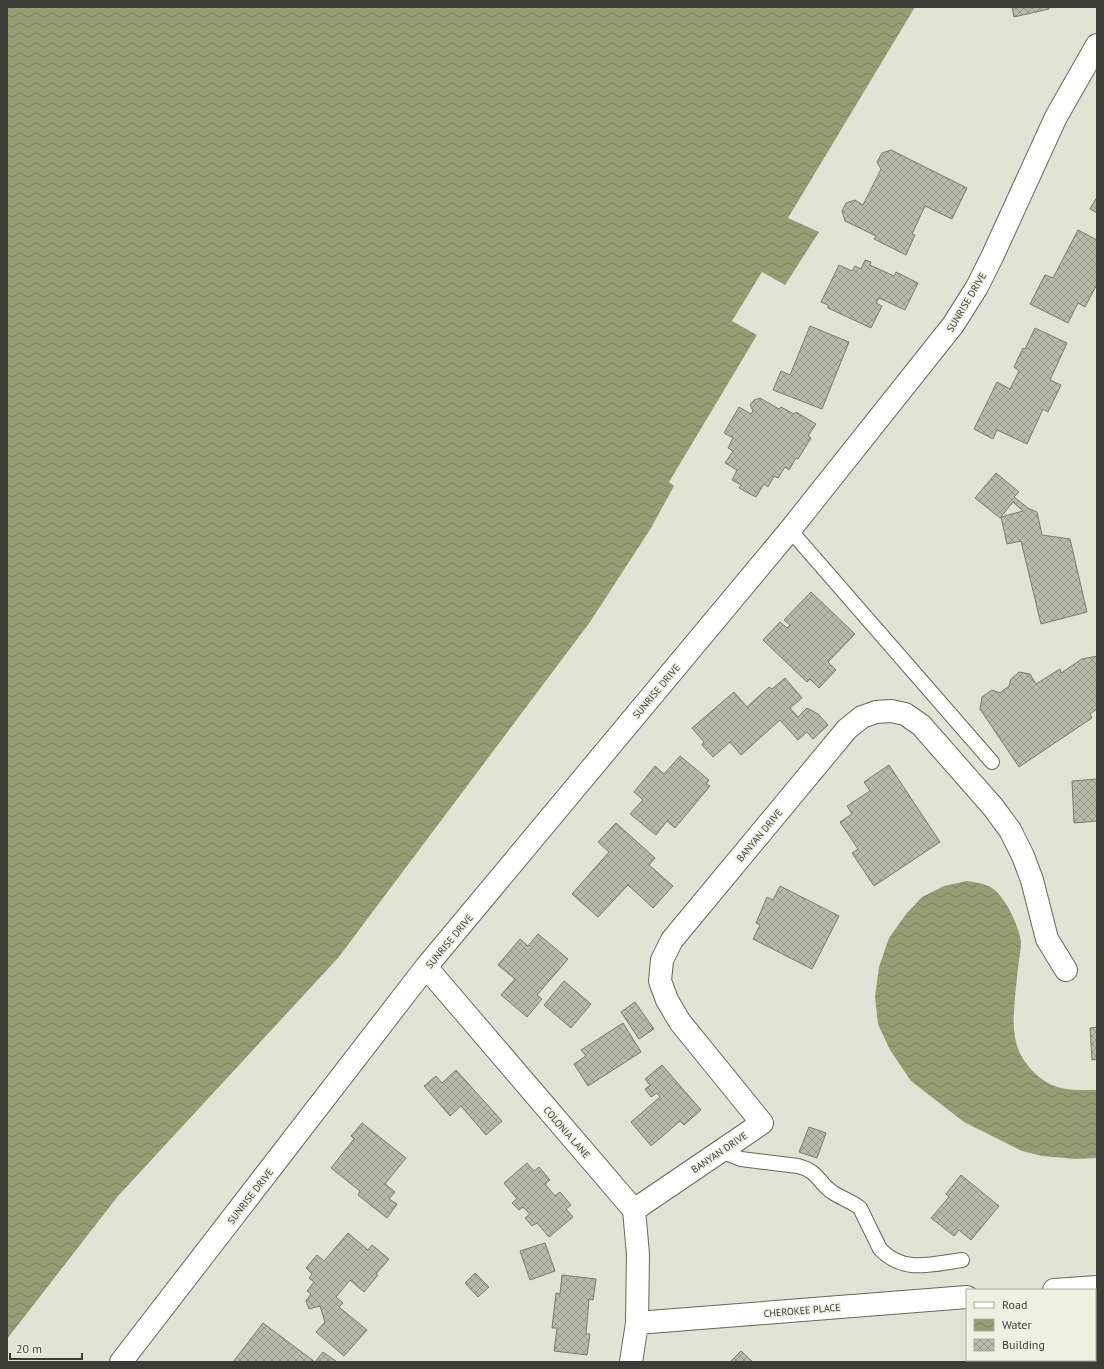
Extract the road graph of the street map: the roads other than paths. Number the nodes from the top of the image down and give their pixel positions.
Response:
1 (1097, 45) edge
2 (790, 530) junction
3 (992, 762) dead end
4 (426, 967) junction
5 (1066, 970) dead end
6 (722, 1151) junction
7 (634, 1210) junction
8 (962, 1260) dead end
9 (1097, 1287) edge
10 (1068, 1289) edge
11 (966, 1297) edge
12 (637, 1323) junction
13 (121, 1362) edge
14 (631, 1362) edge

1 - 2 street, SUNRISE DRIVE
2 - 3 lane
2 - 4 street, SUNRISE DRIVE
4 - 7 street, COLONIA LANE
4 - 13 street, SUNRISE DRIVE
5 - 6 street, BANYAN DRIVE
6 - 7 street, BANYAN DRIVE
6 - 8 lane
7 - 12 street
9 - 10 street
11 - 12 street, CHEROKEE PLACE
12 - 14 street

